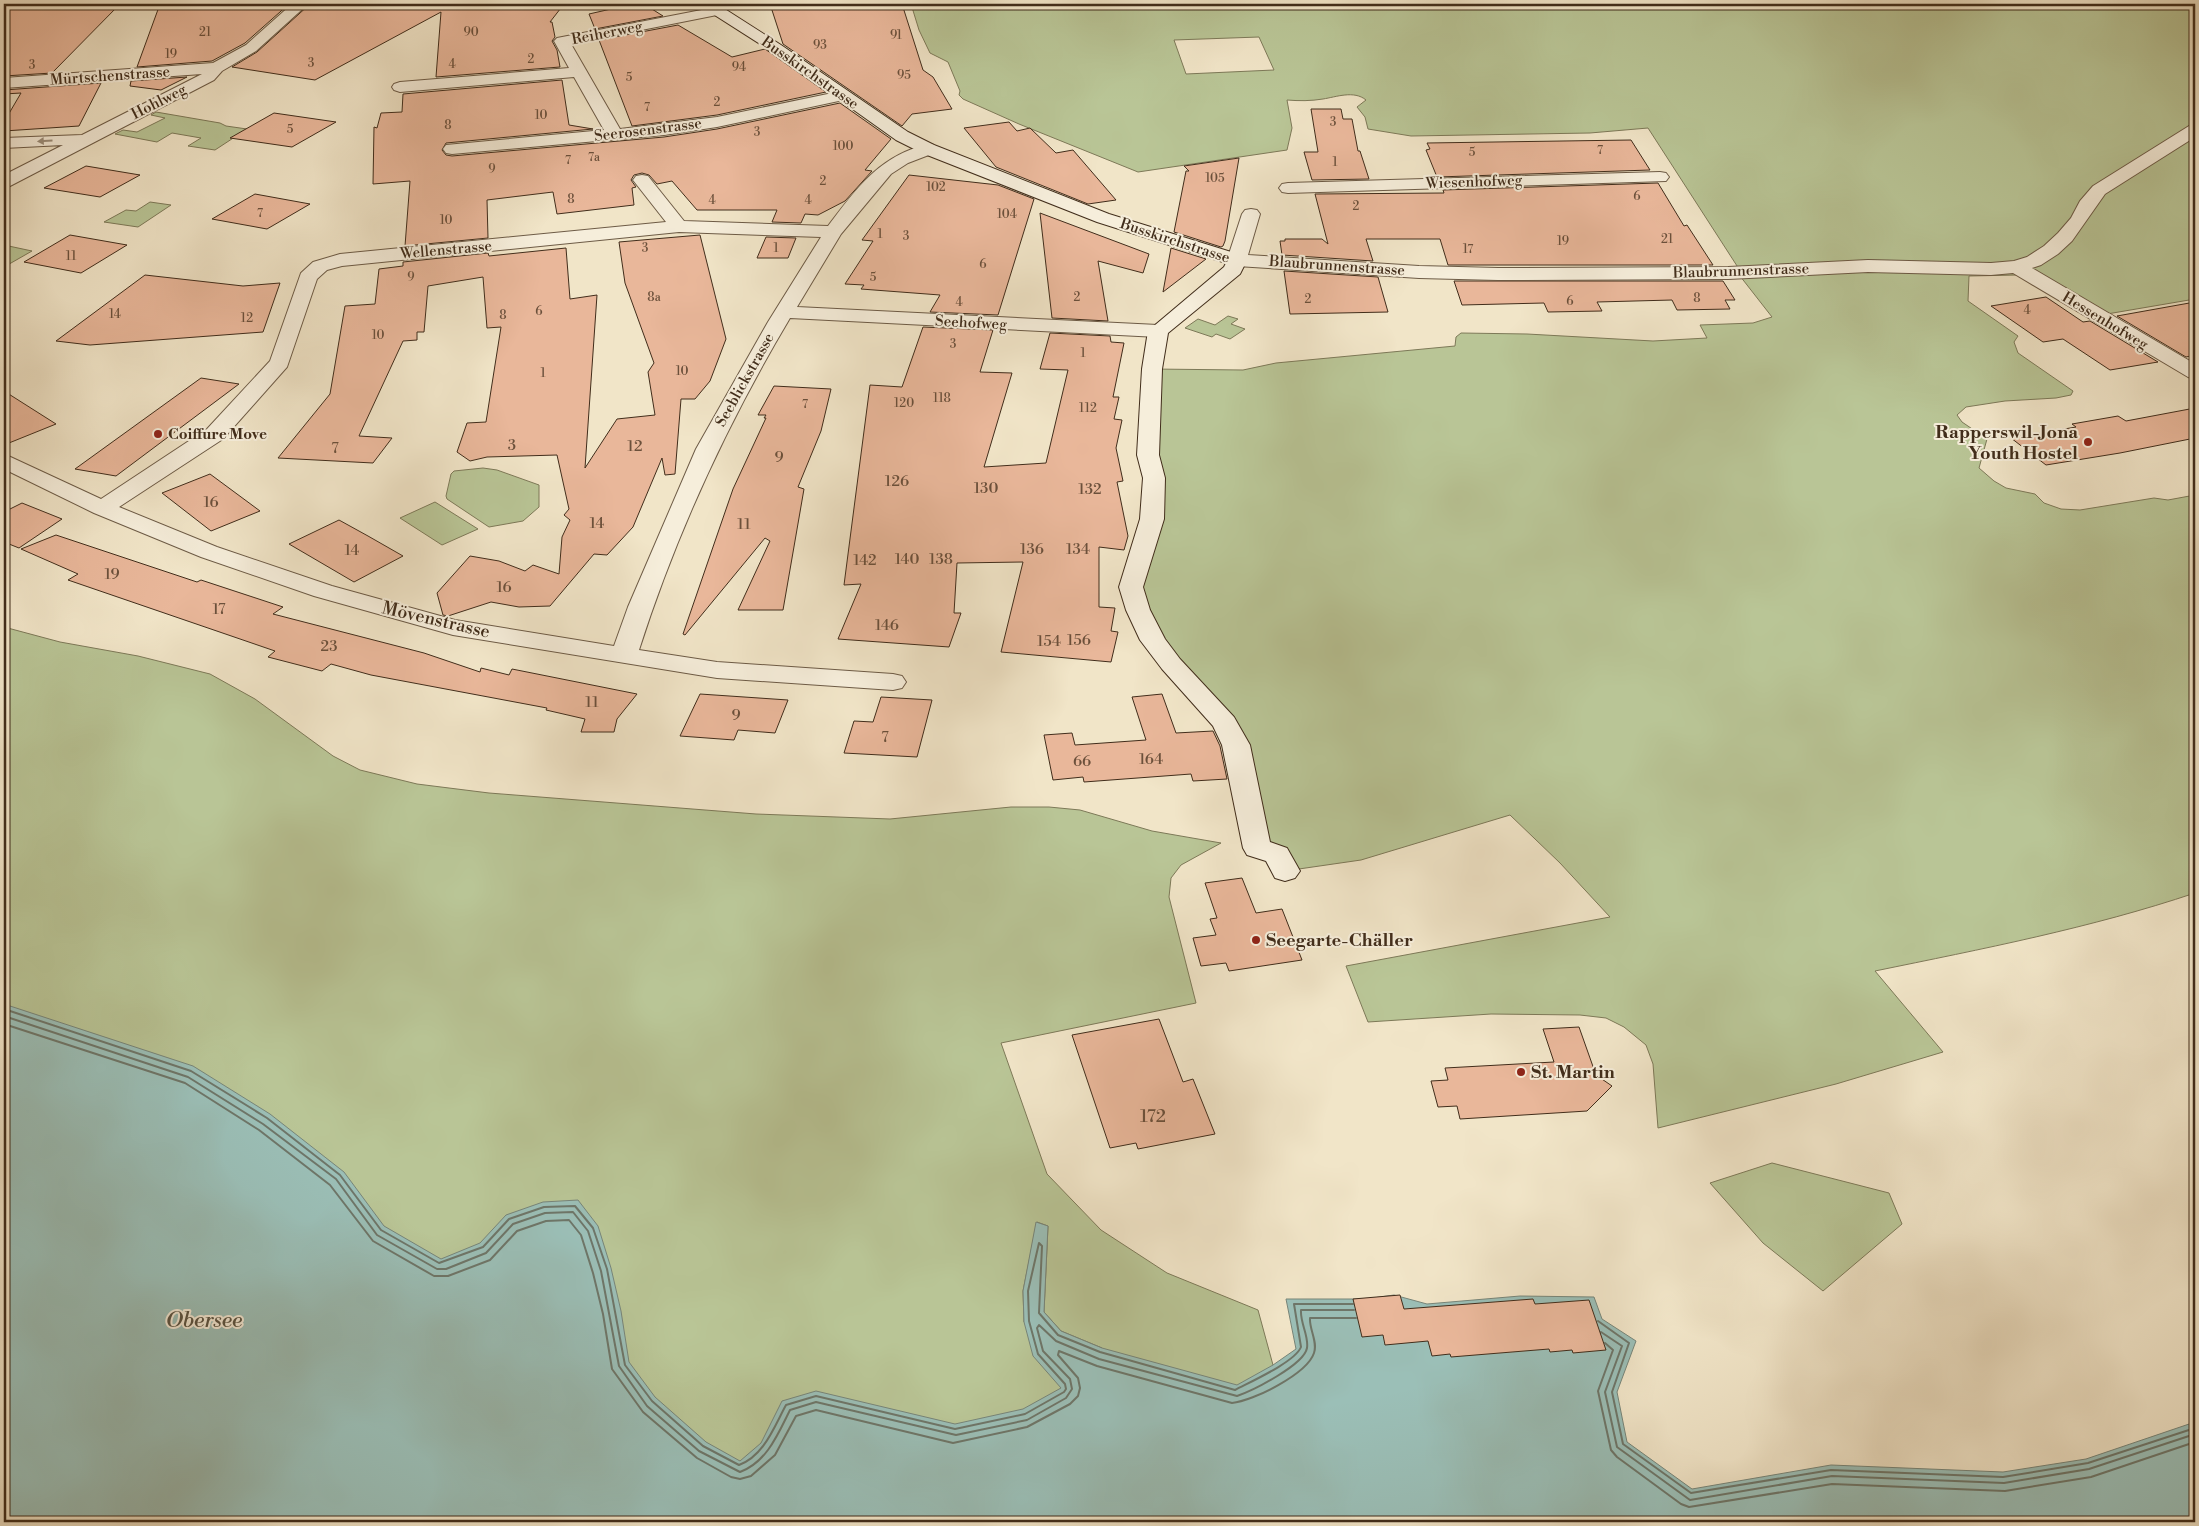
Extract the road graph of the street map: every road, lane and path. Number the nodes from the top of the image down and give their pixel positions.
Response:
1 (301, 4) edge
2 (712, 7) edge
3 (216, 68) junction
4 (580, 72) junction
5 (4, 83) edge
6 (400, 88) dead end
7 (842, 96) junction
8 (2195, 130) edge
9 (615, 135) junction
10 (86, 139) junction
11 (4, 143) edge
12 (452, 149) dead end
13 (928, 149) junction
14 (1660, 177) dead end
15 (642, 180) dead end
16 (4, 182) edge
17 (1288, 188) dead end
18 (1251, 214) dead end
19 (679, 226) junction
20 (833, 232) junction
21 (1237, 260) junction
22 (2016, 267) junction
23 (785, 312) junction
24 (1158, 331) junction
25 (2195, 373) edge
26 (4, 461) edge
27 (102, 508) junction
28 (624, 655) junction
29 (893, 682) dead end
30 (1285, 871) dead end

1 - 3 street, Hohlweg
2 - 4 street, Reiherweg
2 - 7 street, Busskirchstrasse
3 - 5 street, Mürtschenstrasse
3 - 10 street, Hohlweg
4 - 6 street, Reiherweg
4 - 9 street, Reiherweg
7 - 9 street, Seerosenstrasse
7 - 13 street, Busskirchstrasse
8 - 22 street, Blaubrunnenstrasse
9 - 12 street, Seerosenstrasse
10 -> 11 street
10 - 16 street, Hohlweg
13 - 20 street, Seeblickstrasse
13 - 21 street, Busskirchstrasse
14 - 17 street, Wiesenhofweg
15 - 19 street
18 - 21 street
19 - 20 street, Wellenstrasse
19 - 27 street, Wellenstrasse
20 - 23 street, Seeblickstrasse
21 - 22 street, Blaubrunnenstrasse
21 - 24 street, Busskirchstrasse
22 - 25 street, Hessenhofweg
23 - 24 street, Seehofweg
23 - 28 street, Seeblickstrasse
24 - 30 street
26 - 27 street, Mövenstrasse
27 - 28 street, Mövenstrasse
28 - 29 street, Mövenstrasse

